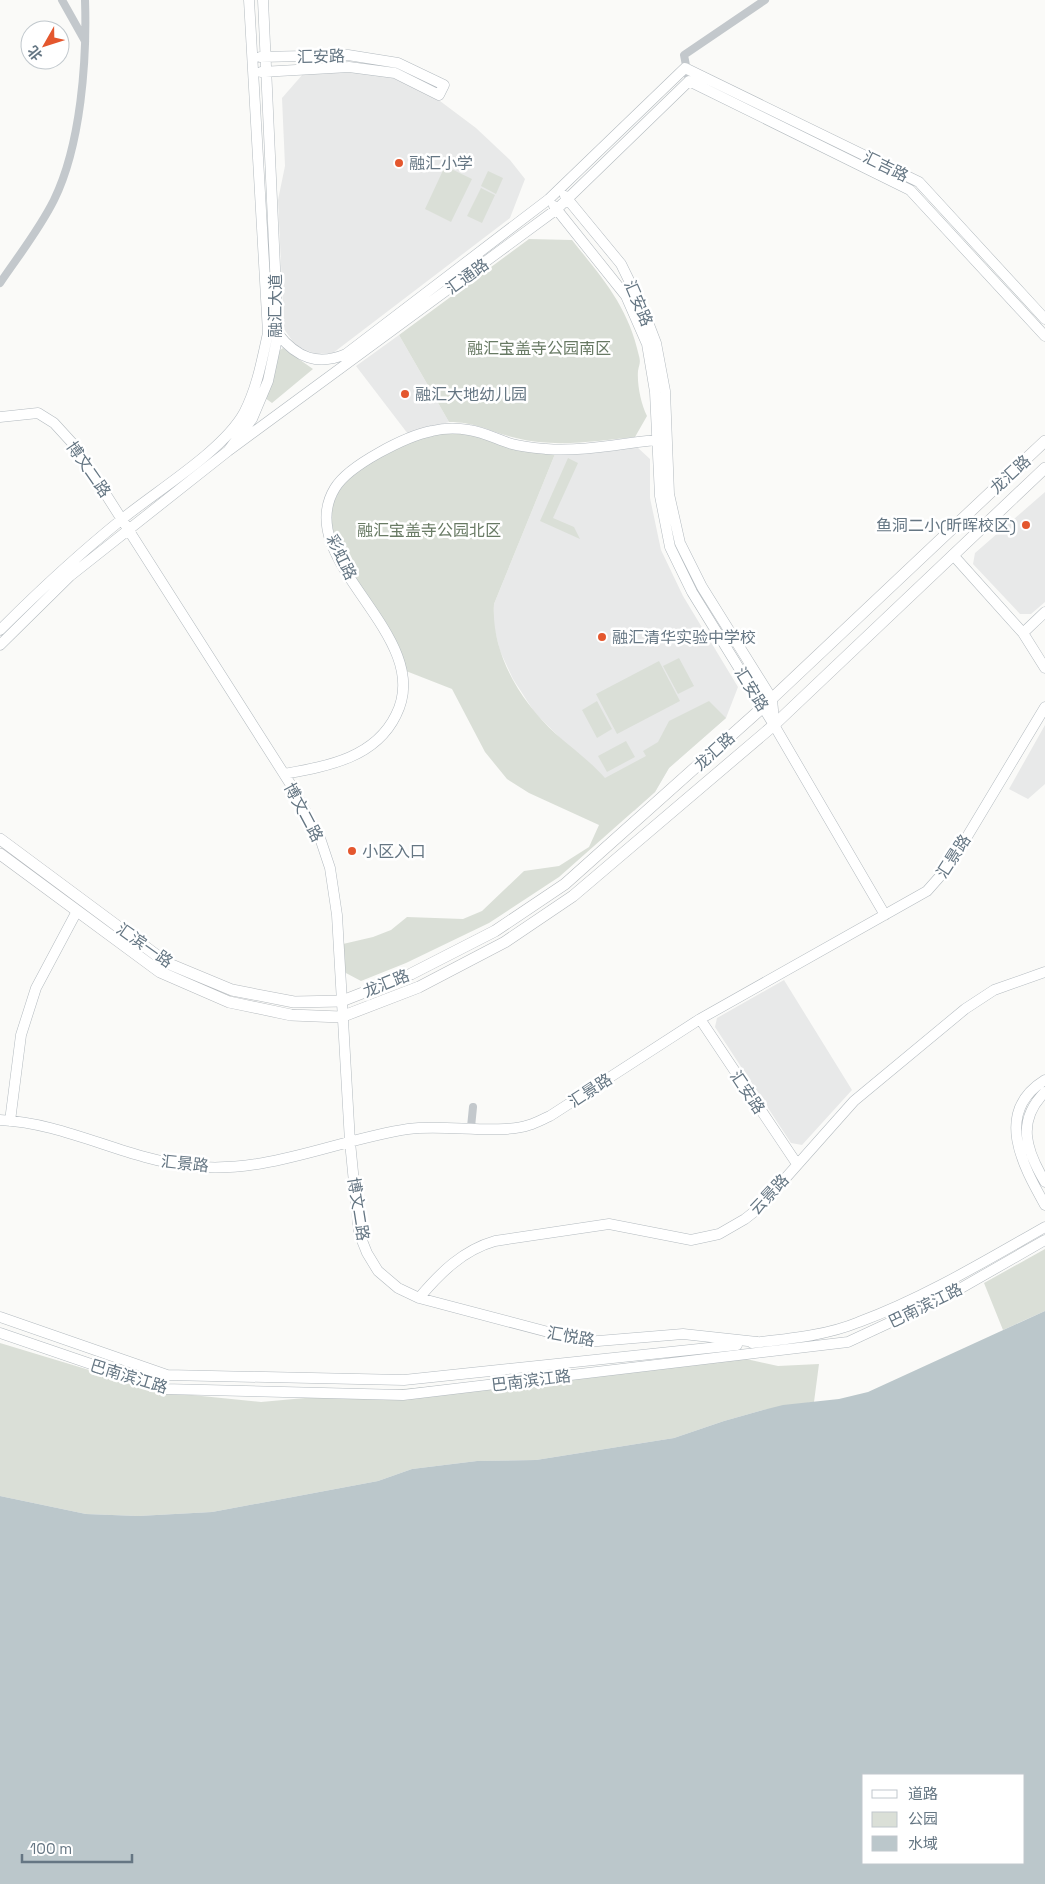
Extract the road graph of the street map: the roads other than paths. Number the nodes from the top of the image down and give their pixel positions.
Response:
1 (62, 0) edge
2 (84, 0) edge
3 (249, 0) edge
4 (264, 0) edge
5 (765, 0) edge
6 (85, 41) junction
7 (266, 57) junction
8 (252, 58) junction
9 (685, 68) junction
10 (267, 71) junction
11 (253, 72) junction
12 (689, 81) junction
13 (559, 189) junction
14 (549, 199) junction
15 (568, 199) junction
16 (557, 209) junction
17 (0, 283) edge
18 (1045, 319) edge
19 (278, 334) junction
20 (1045, 336) edge
21 (0, 417) edge
22 (662, 440) junction
23 (1045, 441) edge
24 (228, 451) junction
25 (1045, 468) edge
26 (122, 519) junction
27 (129, 528) junction
28 (954, 555) junction
29 (1045, 612) edge
30 (0, 630) edge
31 (1023, 633) junction
32 (0, 645) edge
33 (1045, 668) edge
34 (767, 703) junction
35 (1045, 707) edge
36 (774, 725) junction
37 (284, 774) junction
38 (0, 839) edge
39 (0, 854) edge
40 (77, 912) junction
41 (885, 915) junction
42 (1045, 972) edge
43 (342, 1002) junction
44 (341, 1017) junction
45 (700, 1019) junction
46 (1045, 1080) edge
47 (1045, 1092) edge
48 (473, 1108) dead end
49 (5, 1121) edge
50 (471, 1127) junction
51 (350, 1142) junction
52 (796, 1164) junction
53 (1045, 1182) edge
54 (1045, 1205) edge
55 (1045, 1227) edge
56 (1045, 1240) edge
57 (419, 1298) junction
58 (0, 1317) edge
59 (0, 1333) edge
60 (757, 1342) junction

1 - 6 street
2 - 6 street
3 - 8 street, 融汇大道
4 - 7 street, 融汇大道
5 - 9 street
6 - 17 street
7 - 8 street, 汇安路
7 - 10 street, 融汇大道
7 - 10 street, 汇安路
8 - 11 street, 融汇大道
9 - 12 street
9 - 13 street, 汇通路
9 - 18 street, 汇吉路
10 - 11 street, 汇安路
10 - 19 street, 融汇大道
11 - 26 street, 融汇大道
12 - 15 street, 汇通路
12 - 20 street, 汇吉路
13 - 14 street, 汇通路
13 - 15 street, 汇安路
14 - 16 street, 汇安路
14 - 19 street, 汇通路
15 - 16 street, 汇通路
15 - 22 street, 汇安路
16 - 22 street, 汇安路
16 - 24 street, 汇通路
19 - 24 street, 融汇大道
21 - 26 street, 博文二路
22 - 34 street, 汇安路
22 - 37 street, 彩虹路
23 - 34 main road, 龙汇路
24 - 27 street, 融汇大道
25 - 28 main road, 龙汇路
26 - 27 street, 博文二路
26 - 30 street, 融汇大道
27 - 32 street, 融汇大道
27 - 37 street, 博文二路
28 - 31 street
28 - 36 main road, 龙汇路
29 - 31 street
31 - 33 street
34 - 36 street, 汇安路
34 - 43 main road, 龙汇路
35 - 41 street, 汇景路
36 - 41 street, 汇安路
36 - 44 main road, 龙汇路
37 - 43 street, 博文二路
38 - 43 main road, 汇滨一路
39 - 40 main road, 汇滨一路
40 - 44 main road, 汇滨一路
40 - 49 street
41 - 45 street, 汇景路
42 - 52 street, 云景路
43 - 44 street, 博文二路
44 - 51 street, 博文二路
45 - 50 street, 汇景路
45 - 52 street, 汇安路
46 - 54 street
47 - 53 street
48 - 50 street
49 - 51 street, 汇景路
50 - 51 street, 汇景路
51 - 57 street, 博文二路
52 - 57 street, 云景路
55 - 60 street, 巴南滨江路
56 - 59 street, 巴南滨江路
57 - 60 street, 汇悦路
58 - 60 street, 巴南滨江路

